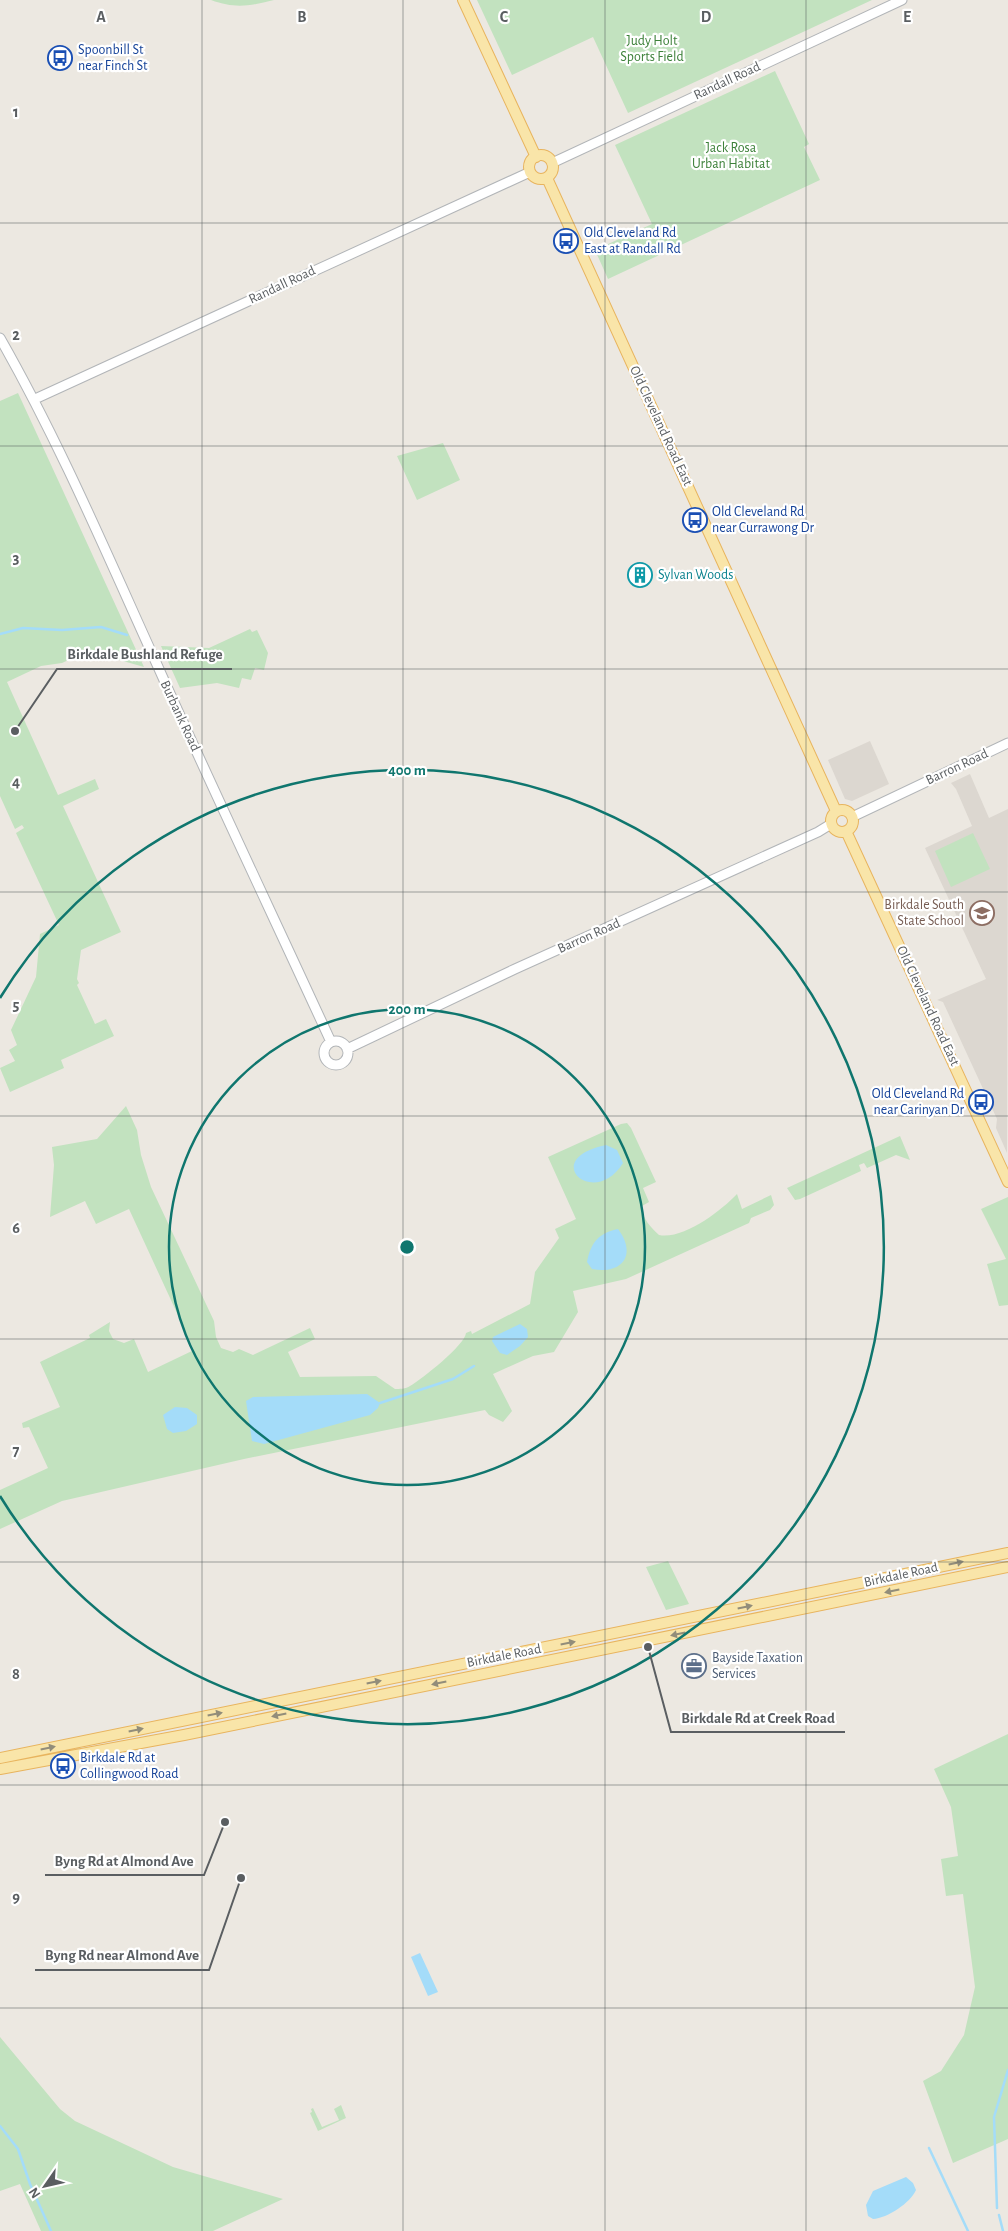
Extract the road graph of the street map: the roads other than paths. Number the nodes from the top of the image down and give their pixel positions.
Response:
1 (463, 0) edge
2 (902, 0) edge
3 (536, 157) junction
4 (552, 163) junction
5 (530, 172) junction
6 (548, 178) junction
7 (0, 338) edge
8 (35, 399) junction
9 (1008, 743) edge
10 (836, 811) junction
11 (852, 816) junction
12 (831, 824) junction
13 (846, 831) junction
14 (331, 1042) junction
15 (347, 1048) junction
16 (1008, 1182) edge
17 (1008, 1552) edge
18 (1008, 1567) edge
19 (0, 1758) edge
20 (0, 1769) edge

1 - 3 main road
2 - 4 street, Randall Road
3 - 4 main road
3 - 5 main road
4 - 6 main road
5 - 6 main road
5 - 8 street, Randall Road
6 - 10 main road, Old Cleveland Road East
7 - 8 street, Burbank Road
8 - 14 street, Burbank Road
9 - 11 street, Barron Road
10 - 11 main road
10 - 12 main road
11 - 13 main road
12 - 13 main road
12 - 15 street, Barron Road
13 - 16 main road, Old Cleveland Road East
14 - 15 street
14 - 15 street
19 -> 17 main road, Birkdale Road
18 -> 20 main road, Birkdale Road

